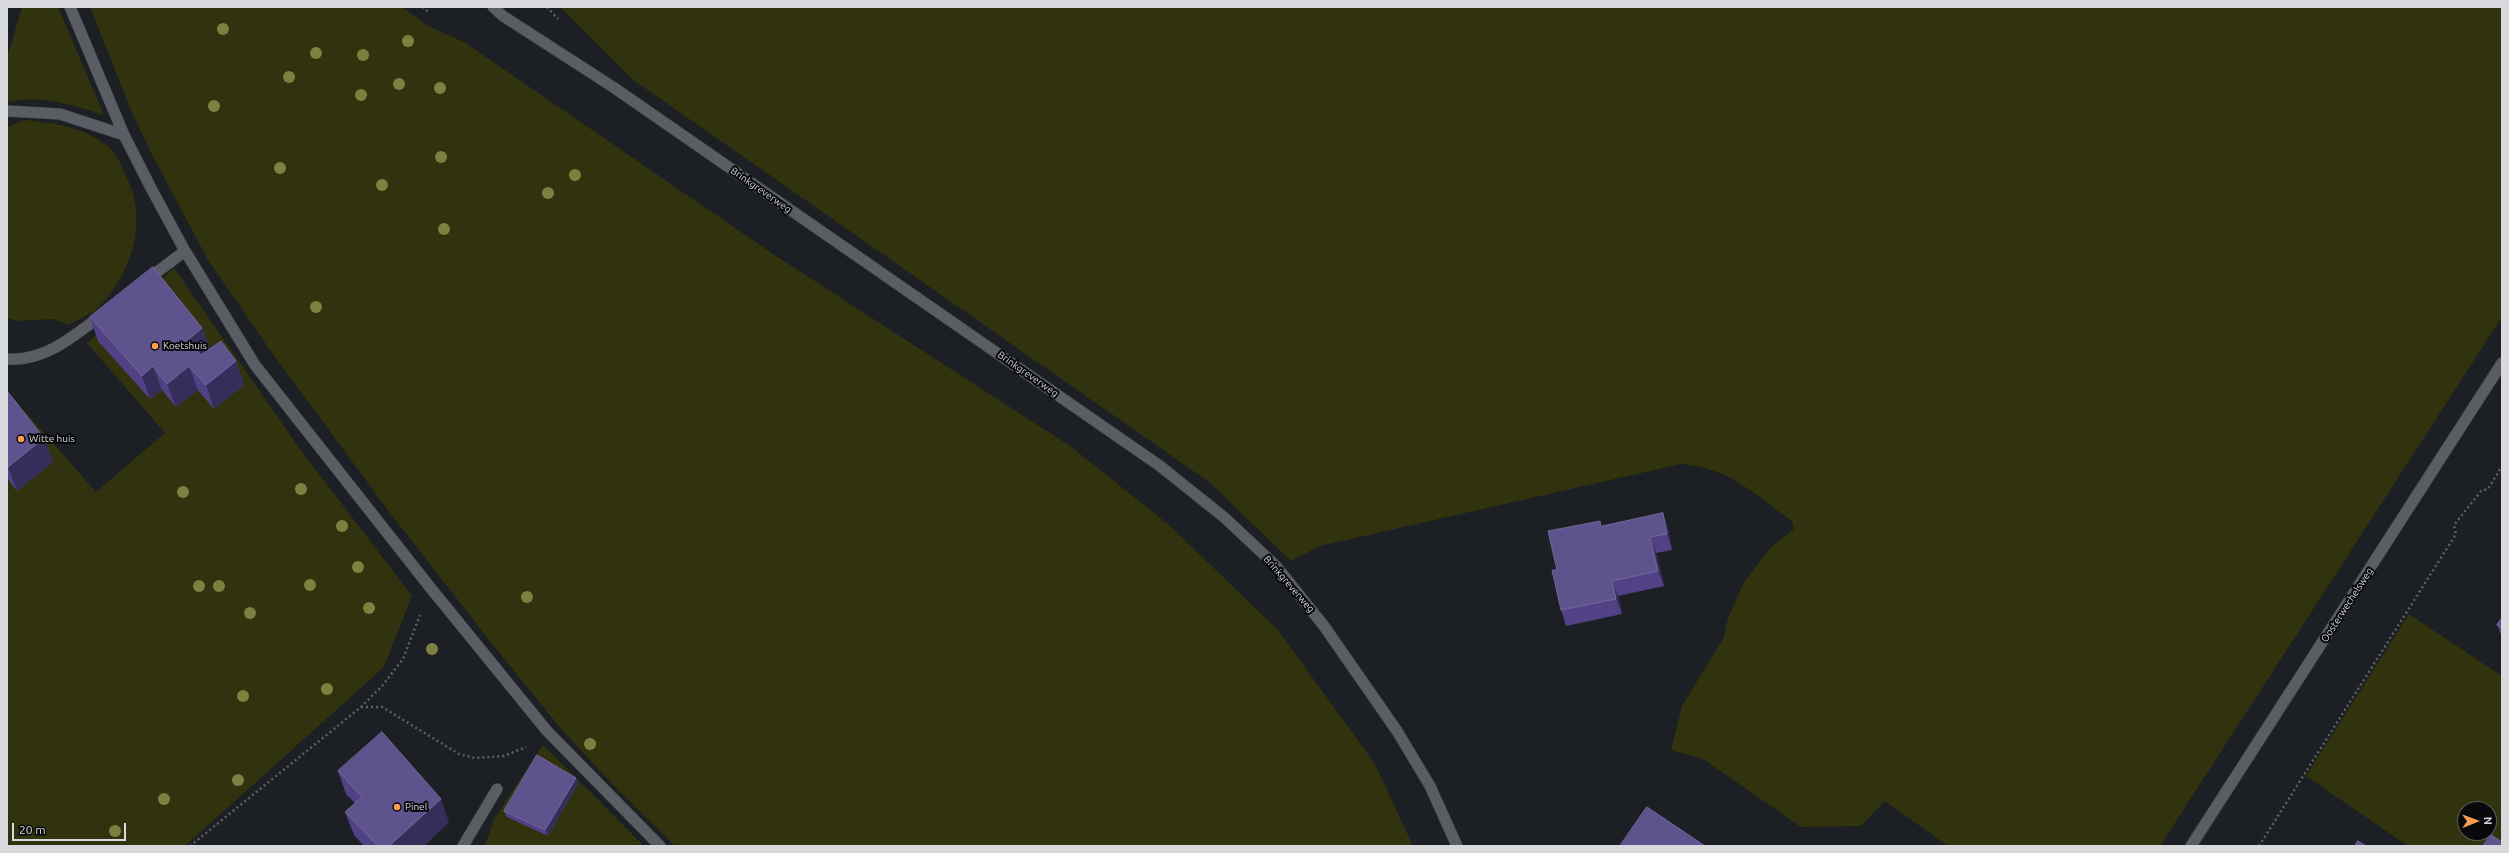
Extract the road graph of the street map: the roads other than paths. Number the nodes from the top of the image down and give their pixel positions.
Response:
1 (70, 7) edge
2 (493, 7) edge
3 (7, 111) edge
4 (124, 135) junction
5 (185, 251) junction
6 (135, 289) edge
7 (111, 308) edge
8 (7, 360) edge
9 (2502, 363) edge
10 (497, 789) dead end
11 (463, 846) edge
12 (660, 846) edge
13 (1457, 846) edge
14 (2191, 846) edge

1 - 4 street
2 - 13 street, Brinkgreverweg
3 - 4 street
4 - 5 street
5 - 6 street
5 - 12 street
7 - 8 street
9 - 14 street, Oosterwechelsweg
10 - 11 street

